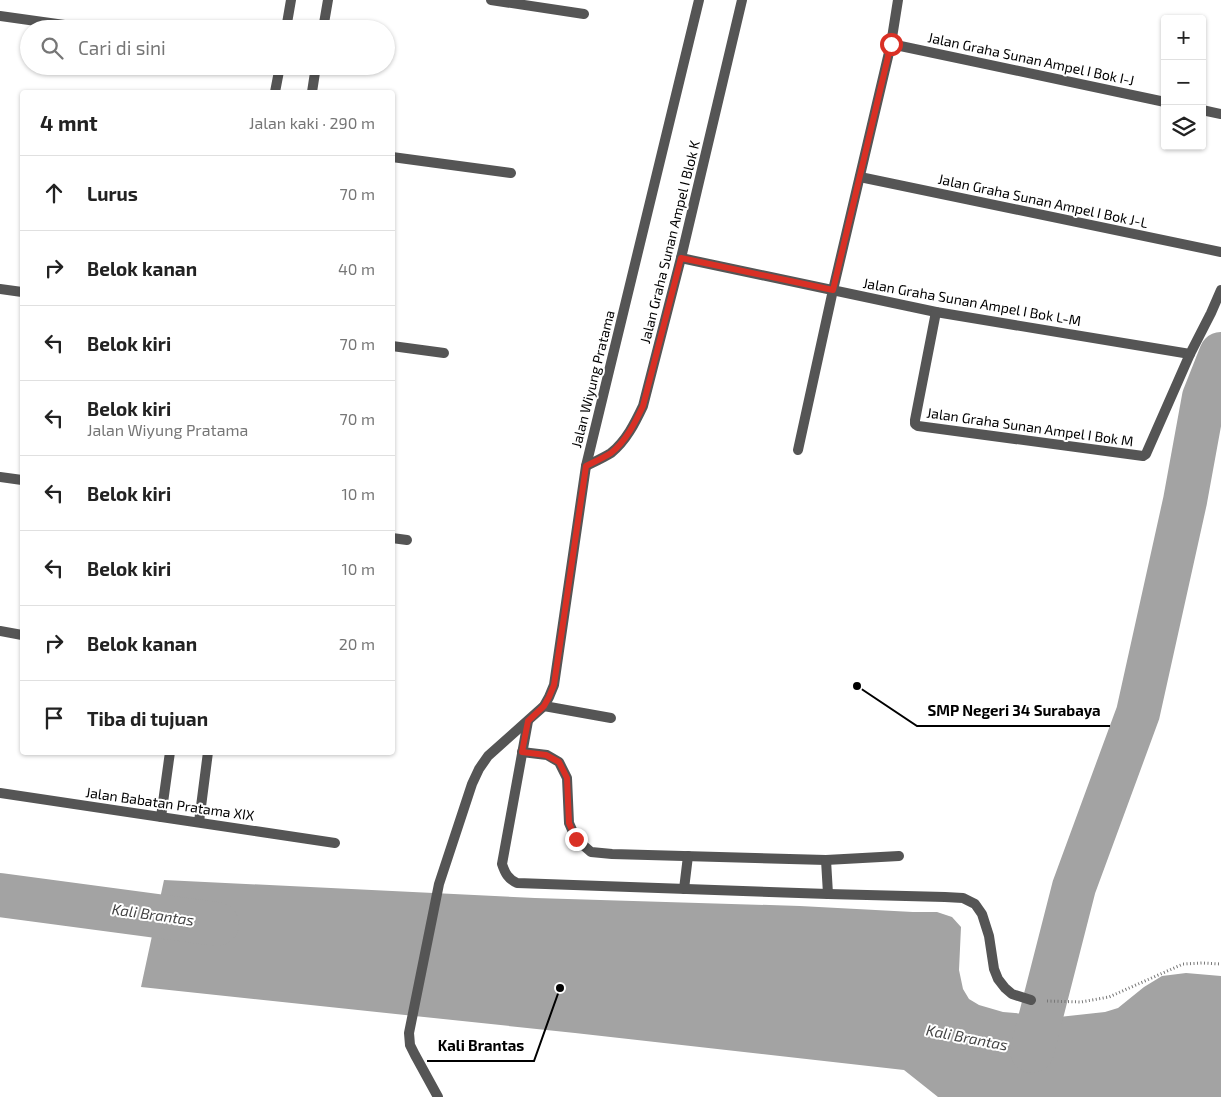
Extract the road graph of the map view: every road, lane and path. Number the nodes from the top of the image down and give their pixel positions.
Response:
1 (291, 0) edge
2 (328, 0) edge
3 (491, 0) edge
4 (699, 0) edge
5 (742, 0) edge
6 (898, 0) edge
7 (584, 14) dead end
8 (0, 16) edge
9 (29, 20) edge
10 (288, 20) edge
11 (325, 20) edge
12 (891, 44) junction
13 (278, 75) edge
14 (315, 75) edge
15 (275, 90) edge
16 (312, 90) edge
17 (1161, 101) edge
18 (1206, 111) edge
19 (1221, 114) edge
20 (395, 157) edge
21 (511, 173) dead end
22 (860, 177) junction
23 (1221, 252) edge
24 (681, 258) junction
25 (0, 289) edge
26 (833, 290) junction
27 (1221, 290) edge
28 (20, 292) edge
29 (936, 312) junction
30 (395, 346) edge
31 (444, 353) dead end
32 (1190, 354) junction
33 (798, 450) dead end
34 (586, 466) junction
35 (0, 477) edge
36 (20, 480) edge
37 (395, 538) edge
38 (407, 540) dead end
39 (0, 631) edge
40 (20, 635) edge
41 (544, 706) junction
42 (611, 718) dead end
43 (528, 721) junction
44 (522, 752) junction
45 (170, 755) edge
46 (208, 755) edge
47 (0, 793) edge
48 (161, 818) junction
49 (199, 822) junction
50 (335, 843) dead end
51 (688, 856) junction
52 (899, 856) dead end
53 (826, 860) junction
54 (684, 889) junction
55 (828, 894) junction
56 (1221, 964) edge
57 (1031, 1000) joint
58 (438, 1097) edge

1 - 10 street
2 - 11 street
3 - 7 street
4 - 34 street, Jalan Wiyung Pratama
5 - 24 street, Jalan Graha Sunan Ampel I Blok K
6 - 12 street
8 - 9 street
12 - 17 street, Jalan Graha Sunan Ampel I Bok I-J
12 - 22 street
13 - 15 street
14 - 16 street
18 - 19 street
20 - 21 street
22 - 23 street, Jalan Graha Sunan Ampel I Bok J-L
22 - 26 street
24 - 26 street, Jalan Graha Sunan Ampel I Bok L-M
24 - 34 street, Jalan Graha Sunan Ampel I Blok K
25 - 28 street
26 - 29 street, Jalan Graha Sunan Ampel I Bok L-M
26 - 33 street
27 - 32 street
29 - 32 street, Jalan Graha Sunan Ampel I Bok L-M
29 - 32 street, Jalan Graha Sunan Ampel I Bok M
30 - 31 street
34 - 41 street, Jalan Wiyung Pratama
35 - 36 street
37 - 38 street
39 - 40 street
41 - 42 street
41 - 43 street, Jalan Wiyung Pratama
43 - 44 street
43 - 58 street, Jalan Wiyung Pratama
44 - 51 street
44 - 54 street
45 - 48 street
46 - 49 street
47 - 48 street, Jalan Babatan Pratama XIX
48 - 49 street, Jalan Babatan Pratama XIX
49 - 50 street, Jalan Babatan Pratama XIX
51 - 53 street
51 - 54 street
52 - 53 street
53 - 55 street
54 - 55 street
55 - 57 street
56 - 57 path

